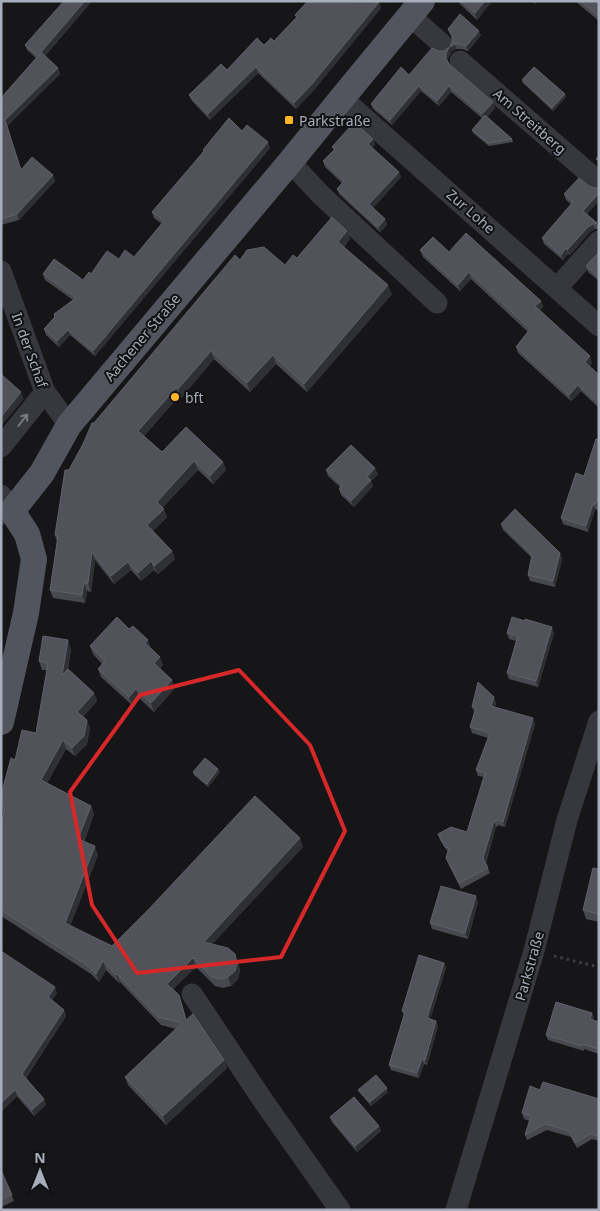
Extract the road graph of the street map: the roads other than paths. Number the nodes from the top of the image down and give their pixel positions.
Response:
1 (416, 9) edge
2 (442, 44) dead end
3 (460, 61) dead end
4 (342, 98) junction
5 (290, 162) junction
6 (599, 182) edge
7 (599, 241) edge
8 (1, 271) edge
9 (557, 288) junction
10 (437, 303) dead end
11 (599, 326) edge
12 (45, 392) junction
13 (68, 425) junction
14 (1, 447) edge
15 (5, 506) edge
16 (599, 721) edge
17 (1, 722) edge
18 (192, 994) dead end
19 (340, 1210) edge
20 (456, 1210) edge

1 - 2 street
1 - 4 main road, Aachener Straße
3 - 6 street, Am Streitberg
4 - 5 main road, Aachener Straße
4 - 9 street, Zur Lohe
5 - 10 street
5 - 13 main road, Aachener Straße
7 - 9 street
8 - 12 street, In der Schaf
9 - 11 street, Zur Lohe
12 - 13 street, In der Schaf
14 -> 12 street
13 - 15 main road, Aachener Straße
15 - 17 main road, Aachener Straße
16 - 20 street, Parkstraße
18 - 19 street

